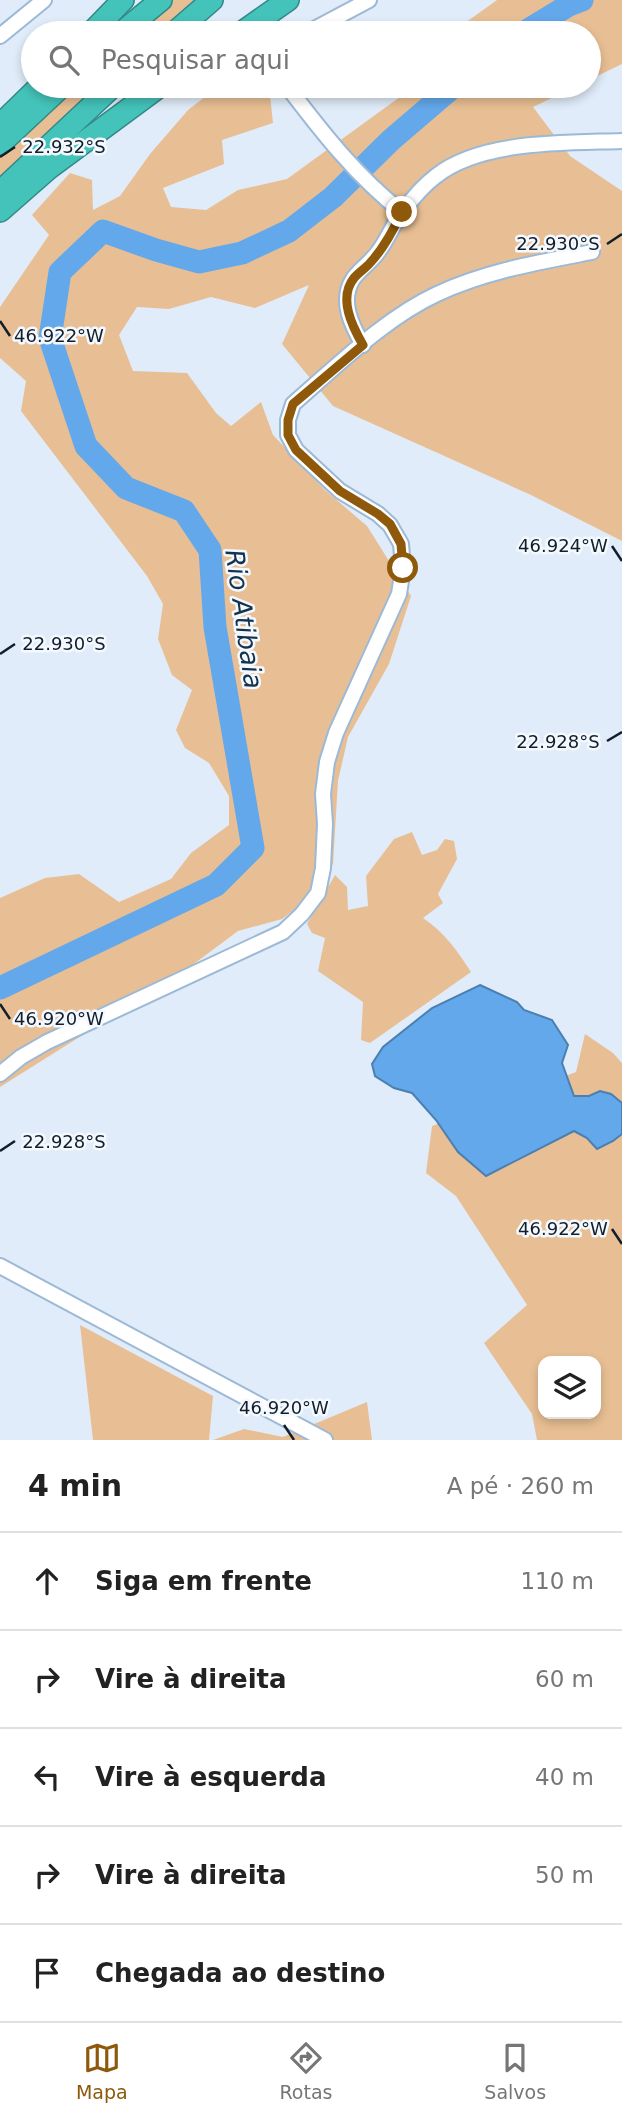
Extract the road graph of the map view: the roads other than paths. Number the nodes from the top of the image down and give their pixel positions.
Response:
1 (44, 0) edge
2 (123, 0) edge
3 (161, 0) edge
4 (212, 0) edge
5 (288, 0) edge
6 (369, 0) edge
7 (103, 21) edge
8 (136, 21) edge
9 (188, 21) edge
10 (257, 21) edge
11 (330, 21) edge
12 (0, 36) edge
13 (28, 98) edge
14 (49, 98) edge
15 (100, 98) edge
16 (144, 98) edge
17 (297, 98) edge
18 (0, 125) edge
19 (622, 141) edge
20 (0, 145) edge
21 (0, 192) edge
22 (0, 211) edge
23 (402, 212) junction
24 (592, 253) dead end
25 (363, 345) junction
26 (0, 1074) edge
27 (0, 1266) edge
28 (326, 1440) edge

1 - 12 street
2 - 7 highway
3 - 8 highway
4 - 9 highway
5 - 10 highway
6 - 11 street
13 - 18 highway
14 - 20 highway
15 - 21 highway
16 - 22 highway
17 - 23 street
19 - 23 street
23 - 25 street
24 - 25 street
25 - 26 street
27 - 28 street

